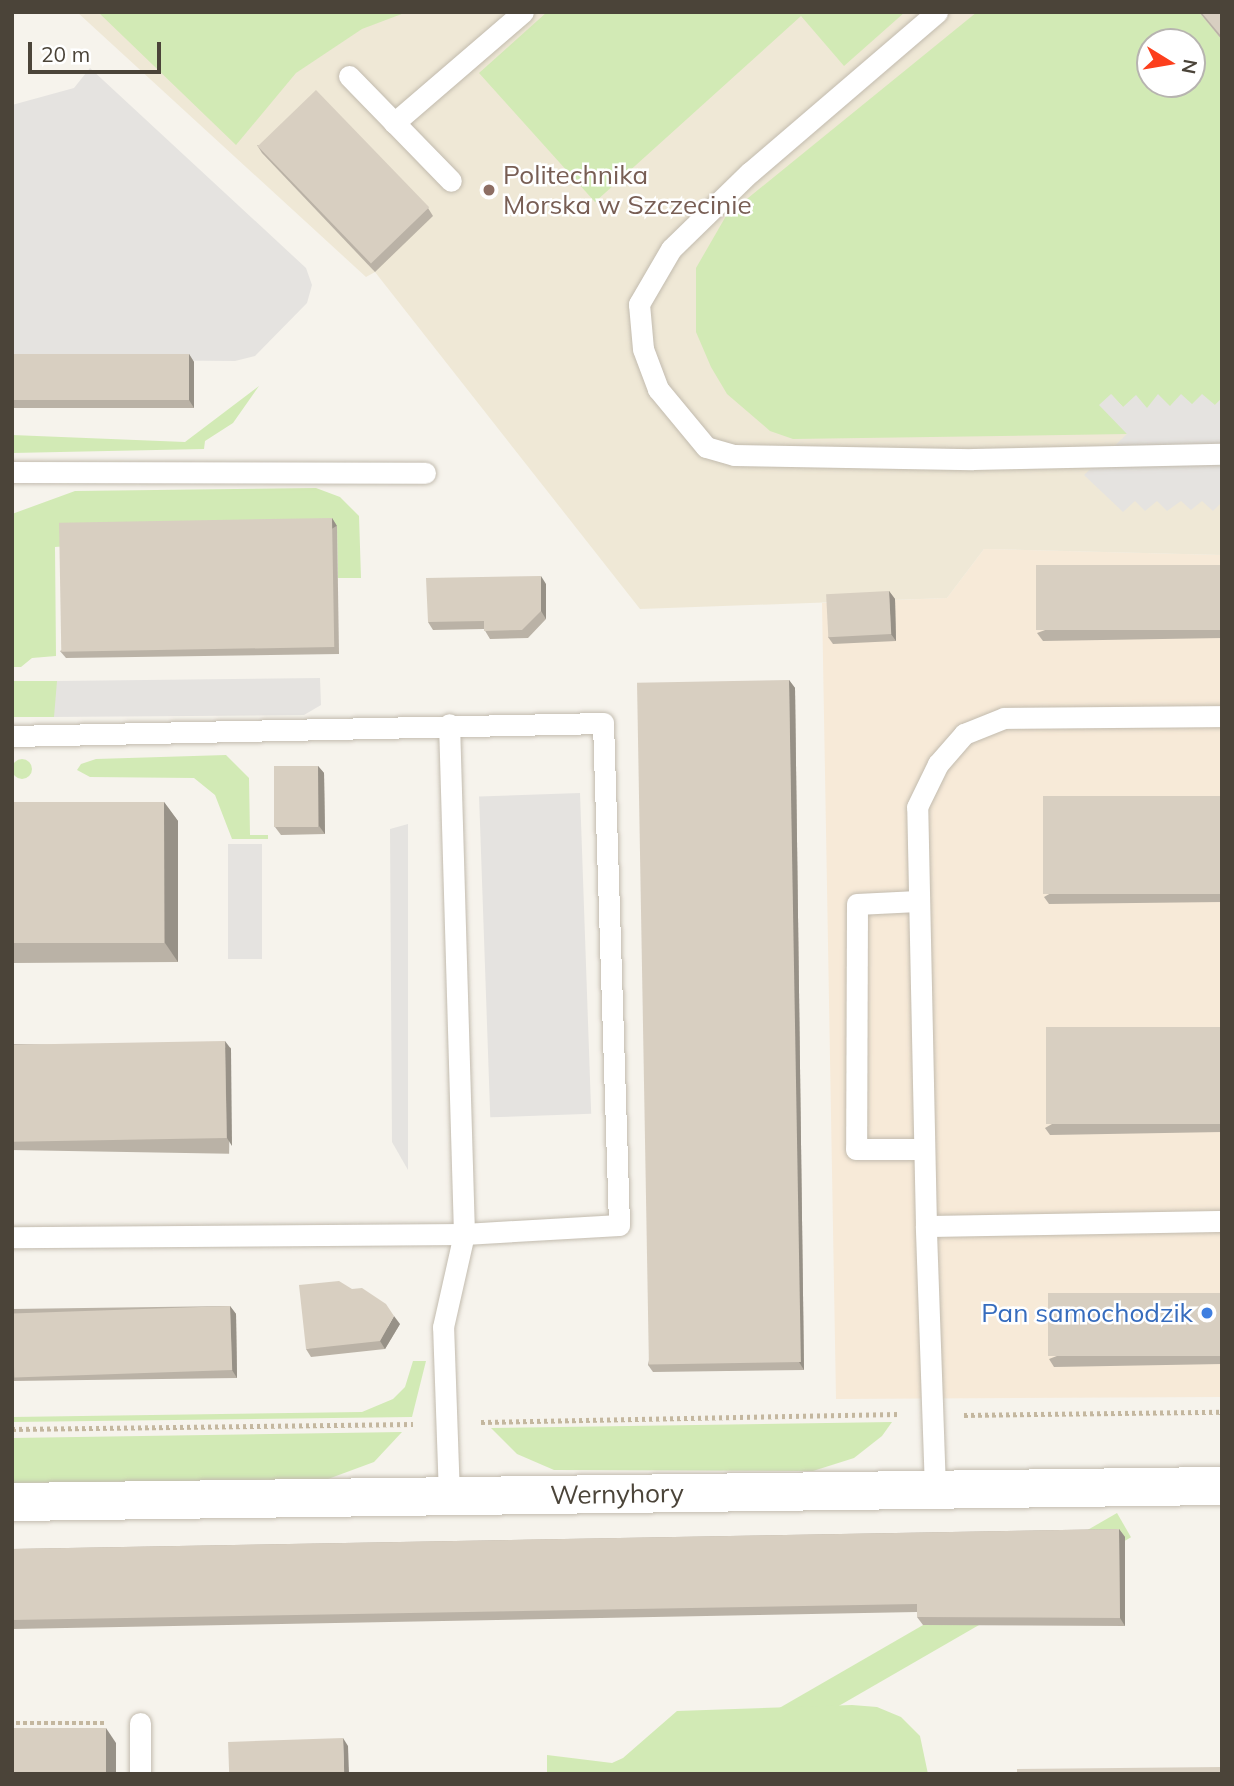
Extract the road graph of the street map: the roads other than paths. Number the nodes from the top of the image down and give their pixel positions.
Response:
1 (523, 12) edge
2 (937, 12) edge
3 (349, 76) dead end
4 (394, 123) junction
5 (451, 181) dead end
6 (1222, 454) edge
7 (12, 472) edge
8 (425, 473) dead end
9 (1222, 716) edge
10 (449, 724) junction
11 (12, 736) edge
12 (917, 901) junction
13 (923, 1149) junction
14 (1222, 1221) edge
15 (926, 1226) junction
16 (464, 1234) junction
17 (12, 1237) edge
18 (1222, 1486) edge
19 (935, 1489) junction
20 (449, 1496) junction
21 (12, 1502) edge
22 (140, 1723) road end
23 (140, 1774) edge

1 - 4 lane
2 - 6 lane
3 - 4 lane
4 - 5 lane
7 - 8 lane
9 - 12 lane
10 - 11 lane
10 - 16 lane
10 - 16 lane
12 - 13 lane
12 - 13 lane
13 - 15 lane
14 - 15 lane
15 - 19 lane
16 - 17 lane
16 - 20 lane
18 - 19 street, Wernyhory
19 - 20 street, Wernyhory
20 - 21 street, Wernyhory
22 - 23 lane

